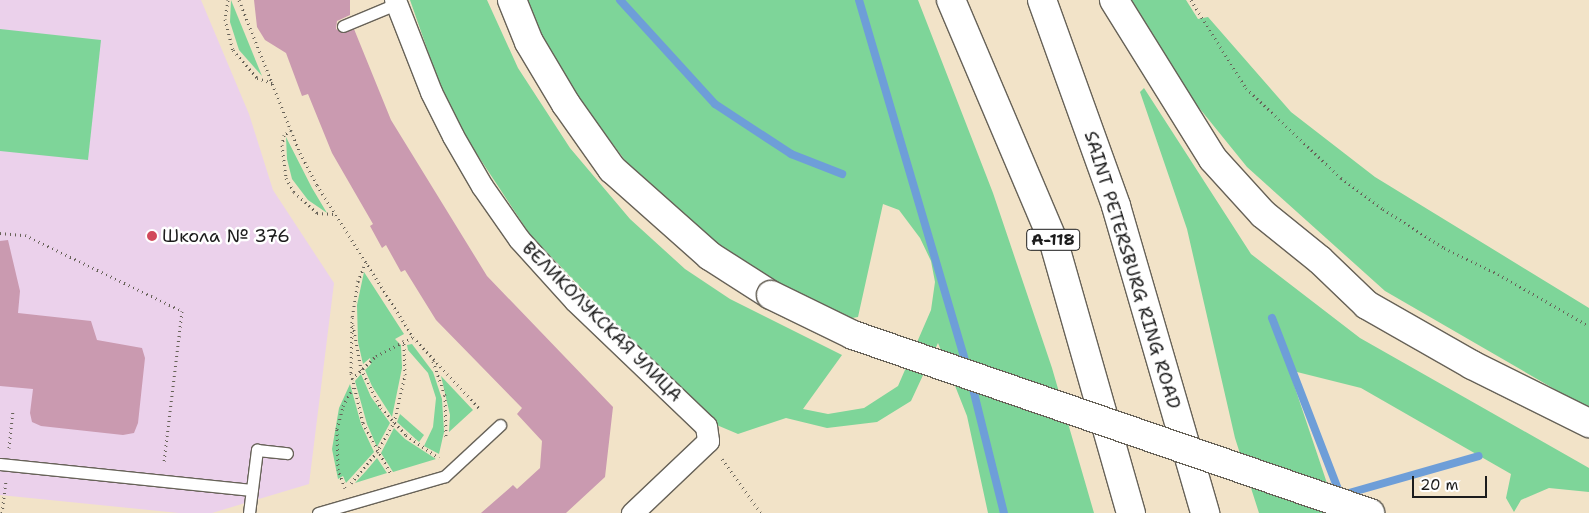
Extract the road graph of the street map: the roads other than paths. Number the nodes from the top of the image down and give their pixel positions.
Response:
1 (512, 0) edge
2 (951, 0) edge
3 (1042, 0) edge
4 (1114, 0) edge
5 (395, 2) edge
6 (343, 26) dead end
7 (1589, 423) edge
8 (500, 425) dead end
9 (287, 453) dead end
10 (0, 464) edge
11 (252, 490) junction
12 (249, 513) edge
13 (318, 513) edge
14 (632, 513) edge
15 (1131, 513) edge
16 (1205, 513) edge
17 (1370, 513) edge

1 - 17 highway, bridge
2 - 15 highway, А-118
3 - 16 highway, SAINT PETERSBURG RING ROAD
4 - 7 highway
5 - 6 lane
5 - 14 street, ВЕЛИКОЛУКСКАЯ УЛИЦА
8 - 13 lane
9 - 11 lane
10 - 11 lane
11 - 12 lane

